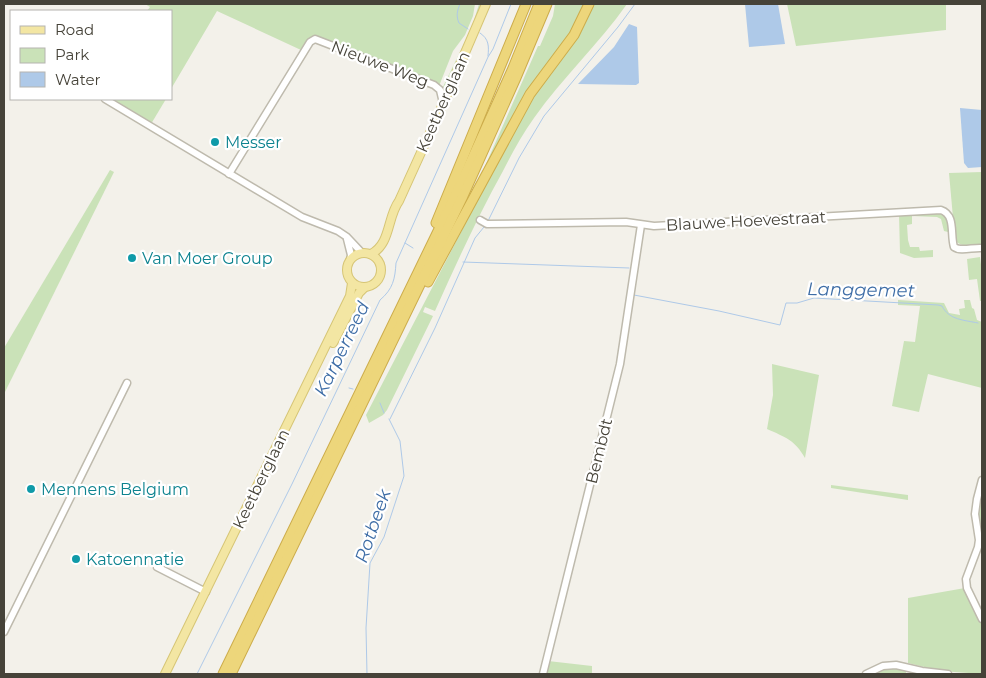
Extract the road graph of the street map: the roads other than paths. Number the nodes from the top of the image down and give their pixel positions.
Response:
1 (486, 4) edge
2 (526, 4) edge
3 (539, 4) edge
4 (546, 4) edge
5 (589, 4) edge
6 (107, 100) edge
7 (443, 104) junction
8 (229, 174) junction
9 (399, 201) junction
10 (480, 220) dead end
11 (641, 225) junction
12 (347, 237) junction
13 (982, 248) edge
14 (982, 253) edge
15 (366, 254) junction
16 (350, 260) junction
17 (423, 262) junction
18 (380, 264) junction
19 (352, 283) junction
20 (364, 288) junction
21 (410, 306) junction
22 (127, 383) dead end
23 (982, 480) edge
24 (157, 567) dead end
25 (206, 592) junction
26 (982, 619) edge
27 (4, 632) edge
28 (165, 674) edge
29 (170, 674) edge
30 (223, 674) edge
31 (231, 674) edge
32 (543, 674) edge
33 (866, 674) edge
34 (948, 674) edge

1 - 7 main road, Keetberglaan
2 - 17 highway
3 - 17 highway
4 - 21 highway
5 - 21 highway
6 - 8 street
7 - 8 street, Nieuwe Weg
7 - 9 main road, Keetberglaan
8 - 12 street
9 - 15 main road, Keetberglaan
9 - 18 main road, Keetberglaan
10 - 11 street, Blauwe Hoevestraat
11 - 13 street, Blauwe Hoevestraat
11 - 32 street, Bembdt
12 - 15 street
12 - 16 street
13 - 14 street
15 - 16 main road
15 - 18 main road
16 - 19 main road
17 - 30 highway
18 - 20 main road
19 - 20 main road
19 - 25 main road, Keetberglaan
20 - 29 main road, Keetberglaan
21 - 31 highway
22 - 27 street
23 - 26 street
24 - 25 street
25 - 28 main road, Keetberglaan
33 - 34 street

